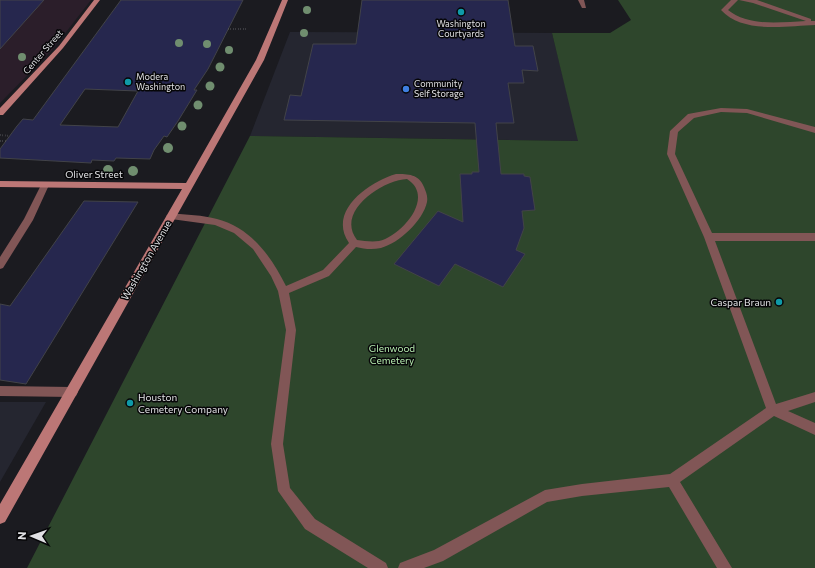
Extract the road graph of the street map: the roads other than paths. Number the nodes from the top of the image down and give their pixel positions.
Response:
1 (97, 0) edge
2 (285, 0) edge
3 (735, 0) edge
4 (742, 0) edge
5 (815, 23) edge
6 (0, 113) edge
7 (815, 130) edge
8 (0, 184) edge
9 (45, 185) junction
10 (189, 186) junction
11 (171, 216) junction
12 (709, 237) junction
13 (815, 237) edge
14 (354, 244) junction
15 (0, 265) edge
16 (283, 291) junction
17 (0, 391) edge
18 (72, 392) junction
19 (815, 397) edge
20 (773, 410) junction
21 (815, 429) edge
22 (672, 480) junction
23 (0, 517) edge
24 (381, 568) edge
25 (405, 568) edge
26 (725, 568) edge

1 - 6 main road, Center Street
2 - 10 main road, Washington Avenue
3 - 5 street
4 - 5 street
7 - 12 street
8 - 9 main road, Oliver Street
9 - 10 main road, Oliver Street
9 - 15 street
10 - 11 main road, Washington Avenue
11 - 16 street
11 - 18 main road, Washington Avenue
12 - 13 street
12 - 20 street
14 - 14 street
14 - 16 street
16 - 24 street
17 - 18 street
18 - 23 main road, Washington Avenue
19 - 20 street
20 - 21 street
20 - 22 street
22 - 25 street
22 - 26 street

